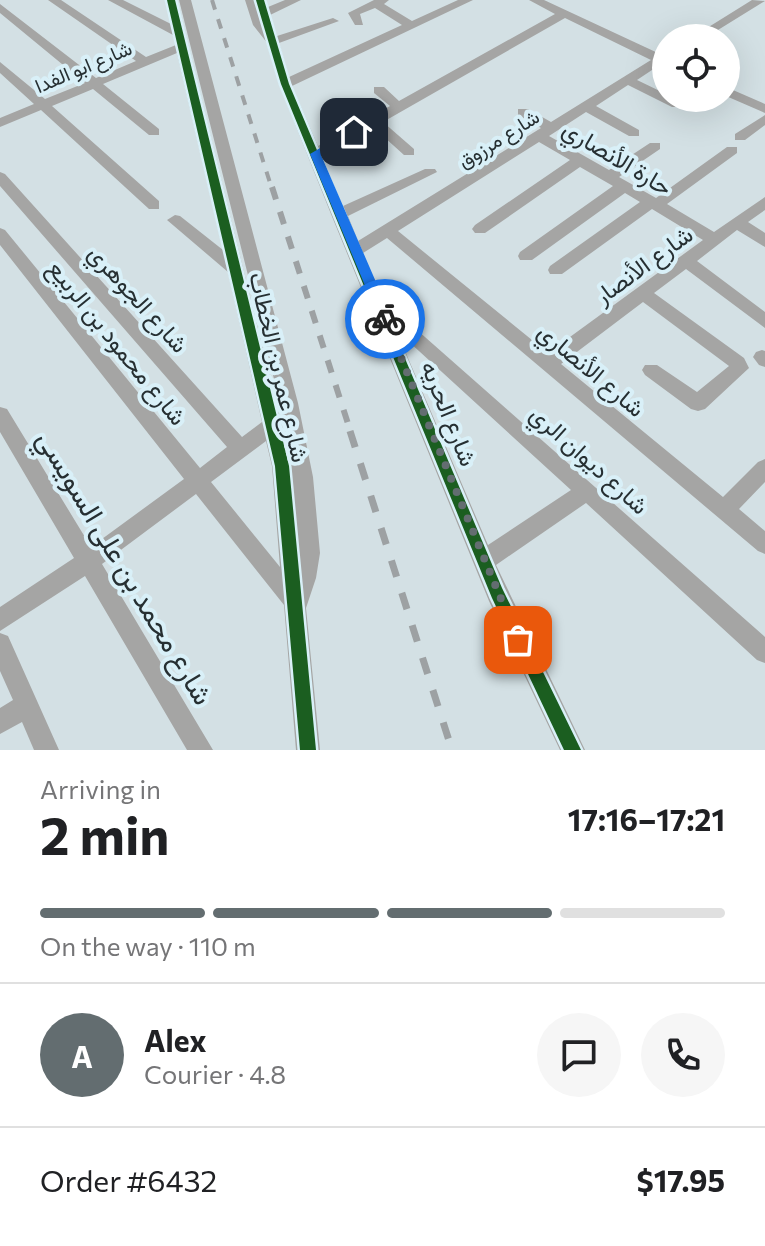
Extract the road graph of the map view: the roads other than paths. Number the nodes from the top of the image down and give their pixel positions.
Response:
1 (54, 0) edge
2 (114, 0) edge
3 (171, 0) edge
4 (185, 0) edge
5 (295, 0) edge
6 (467, 0) edge
7 (535, 0) edge
8 (759, 0) edge
9 (380, 1) edge
10 (259, 4) edge
11 (0, 7) edge
12 (564, 14) junction
13 (333, 21) dead end
14 (359, 23) dead end
15 (720, 24) edge
16 (411, 26) junction
17 (181, 39) junction
18 (273, 41) junction
19 (652, 54) edge
20 (145, 62) junction
21 (0, 66) edge
22 (652, 66) edge
23 (628, 80) junction
24 (96, 83) junction
25 (285, 84) junction
26 (379, 90) dead end
27 (652, 92) edge
28 (740, 97) edge
29 (537, 103) dead end
30 (42, 105) junction
31 (586, 106) junction
32 (398, 107) junction
33 (765, 109) edge
34 (765, 119) edge
35 (2, 120) edge
36 (374, 121) junction
37 (154, 132) dead end
38 (545, 132) junction
39 (634, 133) dead end
40 (655, 146) dead end
41 (409, 152) dead end
42 (315, 154) junction
43 (580, 160) junction
44 (430, 172) dead end
45 (0, 177) edge
46 (609, 177) junction
47 (624, 186) junction
48 (765, 202) edge
49 (654, 203) junction
50 (154, 205) dead end
51 (339, 214) junction
52 (175, 220) dead end
53 (739, 224) junction
54 (480, 229) dead end
55 (387, 230) junction
56 (0, 234) edge
57 (716, 240) junction
58 (765, 241) edge
59 (356, 250) junction
60 (526, 256) dead end
61 (687, 262) junction
62 (236, 270) junction
63 (556, 270) dead end
64 (644, 294) junction
65 (380, 305) junction
66 (765, 321) edge
67 (548, 363) junction
68 (651, 370) dead end
69 (0, 415) edge
70 (273, 425) junction
71 (242, 450) junction
72 (765, 468) edge
73 (198, 481) junction
74 (587, 491) junction
75 (724, 510) junction
76 (765, 544) edge
77 (484, 560) junction
78 (86, 563) junction
79 (296, 603) junction
80 (0, 620) edge
81 (0, 644) edge
82 (765, 652) edge
83 (27, 705) junction
84 (0, 722) edge
85 (47, 750) edge
86 (201, 750) edge
87 (308, 750) edge
88 (573, 750) edge

1 - 20 street
2 - 17 street
3 - 17 street, شارع عمر بن الخطاب
4 - 79 street, شارع عمر بن الخطاب
5 - 10 street
6 - 16 street
7 - 12 street
8 - 15 street
9 - 14 street
9 - 16 street
10 - 18 street, شارع الحريه
11 - 24 street
12 - 19 street
12 - 32 street
13 - 18 street
16 - 25 street
17 - 20 street, شارع ابو الفدا
17 - 62 street, شارع عمر بن الخطاب
18 - 25 street, شارع الحريه
20 - 24 street, شارع ابو الفدا
21 - 30 street
22 - 23 street, شارع مرزوق
23 - 27 street
23 - 31 street, شارع مرزوق
24 - 30 street, شارع ابو الفدا
24 - 37 street
25 - 42 street, شارع الحريه
26 - 32 street
28 - 33 street
29 - 38 street, حارة الأنصاري
30 - 35 street, شارع ابو الفدا
30 - 50 street
31 - 38 street, شارع مرزوق
31 - 39 street
32 - 36 street
34 - 49 street
36 - 41 street
36 - 42 street
38 - 43 street, حارة الأنصاري
38 - 55 street, شارع مرزوق
40 - 46 street
42 - 51 street, شارع الحريه
43 - 46 street, حارة الأنصاري
43 - 54 street
44 - 51 street
45 - 71 street, شارع الجوهري
46 - 47 street, حارة الأنصاري
47 - 49 street, حارة الأنصاري
47 - 60 street
48 - 53 street, شارع الأنصار
49 - 57 street, حارة الأنصاري
49 - 63 street
51 - 59 street, شارع الحريه
52 - 62 street
53 - 57 street, شارع الأنصار
53 - 58 street
55 - 59 street, شارع مرزوق
55 - 67 street, شارع الأنصاري
56 - 73 street, شارع محمود بن الربيع
57 - 61 street, شارع الأنصار
59 - 65 street, شارع الحريه
61 - 64 street, شارع الأنصار
61 - 66 street
62 - 70 street, شارع عمر بن الخطاب
64 - 67 street, شارع الأنصار
64 - 68 street
65 - 74 street, شارع ديوان الري
65 - 77 street, شارع الحريه
67 - 75 street, شارع الأنصاري
69 - 78 street, شارع محمد بن على السويسي
70 - 71 street
70 - 79 street, شارع عمر بن الخطاب
71 - 73 street
72 - 75 street
73 - 78 street
73 - 79 street, شارع محمود بن الربيع
74 - 77 street
74 - 82 street, شارع ديوان الري
75 - 76 street, شارع الأنصاري
77 - 88 street, شارع الحريه
78 - 80 street
78 - 86 street, شارع محمد بن على السويسي
79 - 87 street, شارع عمر بن الخطاب
81 - 83 street
83 - 84 street
83 - 85 street

